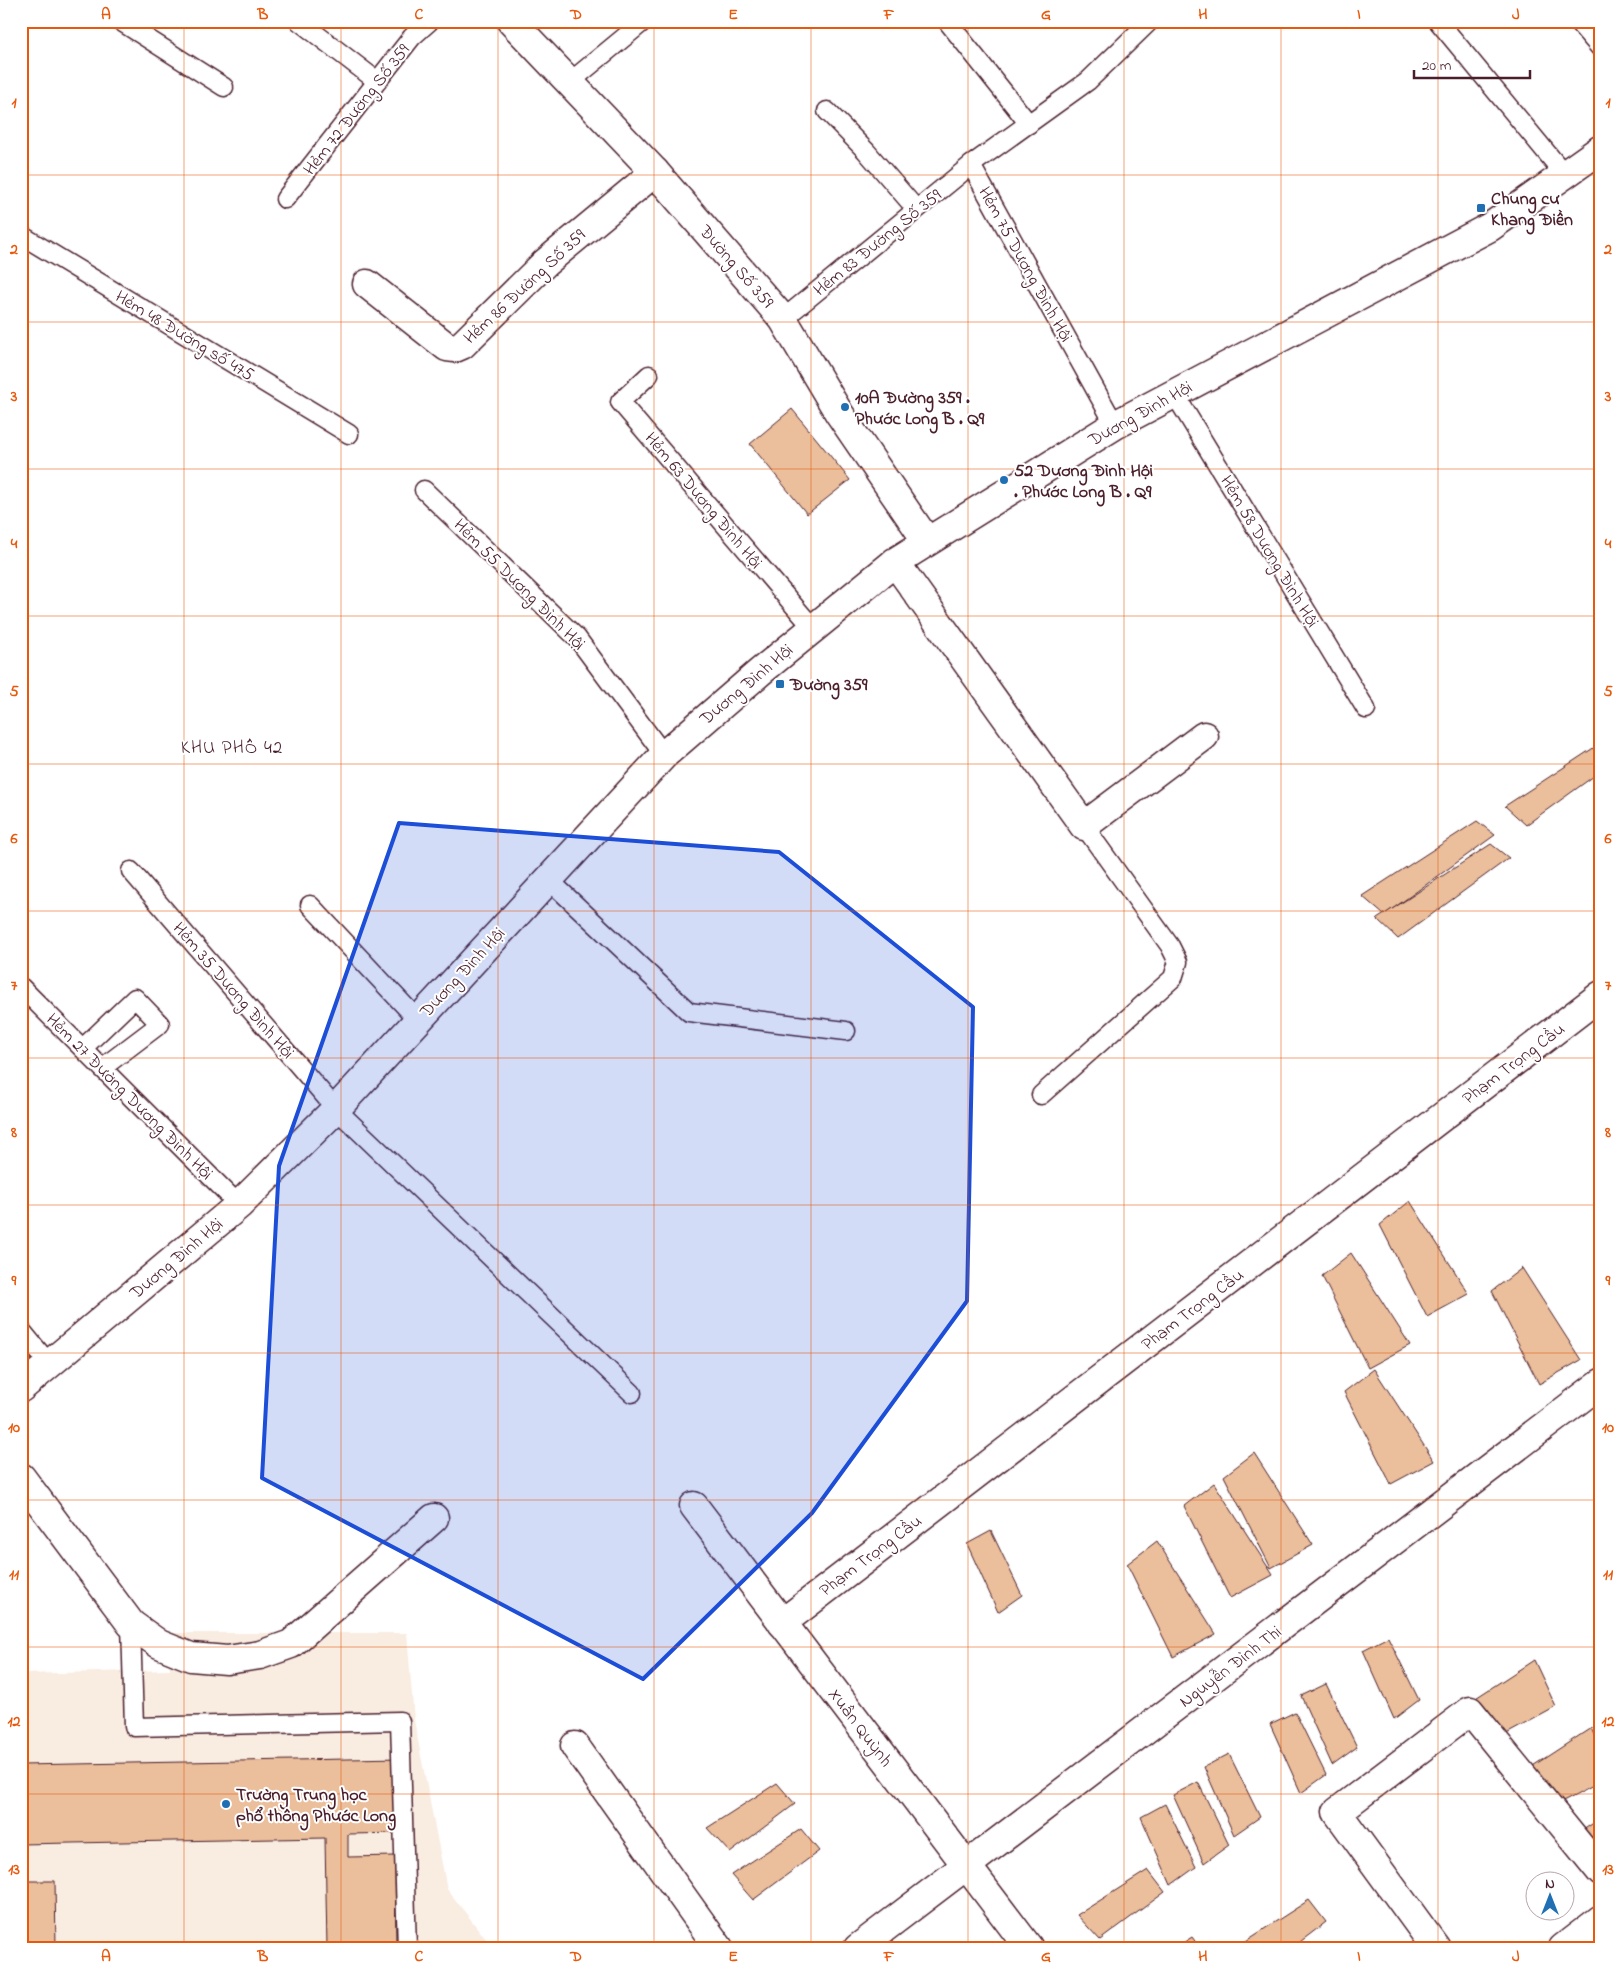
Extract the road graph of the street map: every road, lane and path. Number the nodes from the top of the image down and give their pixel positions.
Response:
1 (120, 21) edge
2 (299, 21) edge
3 (430, 21) edge
4 (511, 21) edge
5 (644, 21) edge
6 (947, 21) edge
7 (1150, 21) edge
8 (1438, 21) edge
9 (1577, 21) edge
10 (1601, 49) edge
11 (378, 81) junction
12 (570, 82) junction
13 (224, 87) dead end
14 (827, 111) dead end
15 (1029, 124) junction
16 (1601, 149) edge
17 (971, 165) junction
18 (655, 172) junction
19 (1564, 175) junction
20 (285, 199) dead end
21 (916, 210) junction
22 (21, 235) edge
23 (367, 284) dead end
24 (783, 319) junction
25 (649, 375) dead end
26 (1174, 393) junction
27 (1115, 424) junction
28 (349, 434) dead end
29 (424, 490) dead end
30 (926, 540) junction
31 (895, 562) junction
32 (813, 628) junction
33 (1366, 709) dead end
34 (1204, 736) dead end
35 (664, 755) junction
36 (1084, 826) junction
37 (131, 871) dead end
38 (548, 879) junction
39 (310, 905) dead end
40 (21, 987) edge
41 (1601, 995) edge
42 (418, 1020) junction
43 (846, 1031) dead end
44 (83, 1048) junction
45 (102, 1068) junction
46 (1041, 1095) dead end
47 (336, 1109) junction
48 (239, 1205) junction
49 (21, 1330) edge
50 (49, 1364) junction
51 (21, 1388) edge
52 (1598, 1391) edge
53 (632, 1393) dead end
54 (21, 1477) edge
55 (694, 1506) dead end
56 (434, 1518) dead end
57 (782, 1623) junction
58 (131, 1624) junction
59 (575, 1746) dead end
60 (967, 1866) junction
61 (1601, 1872) edge
62 (1601, 1919) edge
63 (407, 1948) edge
64 (719, 1948) edge
65 (858, 1948) edge
66 (1029, 1948) edge
67 (1436, 1948) edge
68 (1563, 1948) edge

1 - 13 lane
2 - 11 lane
3 - 11 lane, Hẻm 72 Đường Số 359
4 - 12 street, Đường Số 359
5 - 12 lane
6 - 15 lane
7 - 15 lane
8 - 19 lane
9 - 10 lane
11 - 20 lane, Hẻm 72 Đường Số 359
12 - 18 street, Đường Số 359
14 - 21 lane
15 - 17 lane
16 - 19 street, Dương Đình Hội
17 - 21 lane, Hẻm 83 Đường Số 359
17 - 27 lane, Hẻm 75 Dương Đình Hội
18 - 23 street, Hẻm 86 Đường Số 359
18 - 24 street, Đường Số 359
19 - 26 street, Dương Đình Hội
21 - 24 lane, Hẻm 83 Đường Số 359
22 - 28 lane, Hẻm 48 Đường số 475
24 - 30 street, Đường Số 359
25 - 32 lane, Hẻm 63 Dương Đình Hội
26 - 27 street, Dương Đình Hội
26 - 33 lane, Hẻm 58 Dương Đình Hội
27 - 30 street, Dương Đình Hội
29 - 35 lane, Hẻm 55 Dương Đình Hội
30 - 31 street, Dương Đình Hội
31 - 32 street, Dương Đình Hội
31 - 36 street
32 - 35 street, Dương Đình Hội
34 - 36 street
35 - 38 street, Dương Đình Hội
36 - 46 lane
37 - 47 lane, Hẻm 35 Dương Đình Hội
38 - 42 street, Dương Đình Hội
38 - 43 lane
39 - 42 lane
40 - 44 lane, Hẻm 27 Đường Dương Đình Hội
41 - 57 street, Phạm Trọng Cầu
42 - 47 street, Dương Đình Hội
44 - 45 lane, Hẻm 27 Đường Dương Đình Hội
44 - 45 lane
45 - 48 lane, Hẻm 27 Đường Dương Đình Hội
47 - 48 street, Dương Đình Hội
47 - 53 lane, Hẻm 35 Dương Đình Hội
48 - 50 street, Dương Đình Hội
49 - 50 lane
50 - 51 street, Dương Đình Hội
52 - 60 street, Nguyễn Đình Thi
54 - 58 street
55 - 57 street, Xuân Quỳnh
56 - 58 street
57 - 60 street, Xuân Quỳnh
58 - 63 lane
59 - 64 street
60 - 65 street, Nguyễn Đình Thi
60 - 66 street, Xuân Quỳnh
61 - 67 street
62 - 68 street

